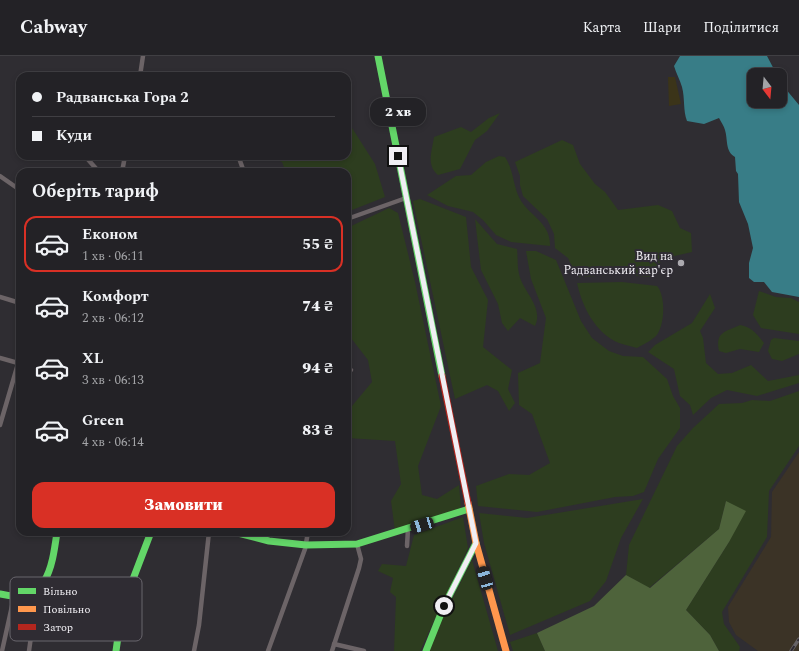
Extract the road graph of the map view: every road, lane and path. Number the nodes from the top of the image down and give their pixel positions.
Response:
1 (144, 56) edge
2 (378, 56) edge
3 (141, 72) edge
4 (88, 160) edge
5 (96, 168) edge
6 (0, 176) edge
7 (16, 188) edge
8 (406, 198) junction
9 (351, 218) edge
10 (0, 297) edge
11 (16, 302) edge
12 (0, 358) edge
13 (16, 362) edge
14 (16, 370) edge
15 (0, 423) edge
16 (469, 509) junction
17 (408, 529) junction
18 (56, 536) edge
19 (149, 536) edge
20 (209, 536) edge
21 (250, 536) edge
22 (307, 536) edge
23 (476, 543) junction
24 (358, 544) junction
25 (306, 545) junction
26 (407, 546) dead end
27 (46, 577) edge
28 (134, 577) edge
29 (0, 594) edge
30 (10, 596) edge
31 (10, 615) edge
32 (30, 641) edge
33 (117, 641) edge
34 (334, 644) junction
35 (2, 651) edge
36 (29, 651) edge
37 (116, 651) edge
38 (194, 651) edge
39 (268, 651) edge
40 (332, 651) edge
41 (364, 651) edge
42 (426, 651) edge
43 (506, 651) edge

1 - 3 street
2 - 8 main road
4 - 5 street
6 - 7 street
8 - 9 street
8 - 16 main road
10 - 11 street
12 - 13 street
14 - 15 street
16 - 17 main road
16 - 23 main road
17 - 24 main road
17 - 26 street
18 - 27 main road
19 - 28 main road
20 - 38 street
21 - 25 main road
22 - 25 street
23 - 42 main road
23 - 43 main road
24 - 25 main road
24 - 34 street
25 - 39 street
29 - 30 main road
31 - 35 street
32 - 36 street
33 - 37 main road
34 - 40 street
34 - 41 street

